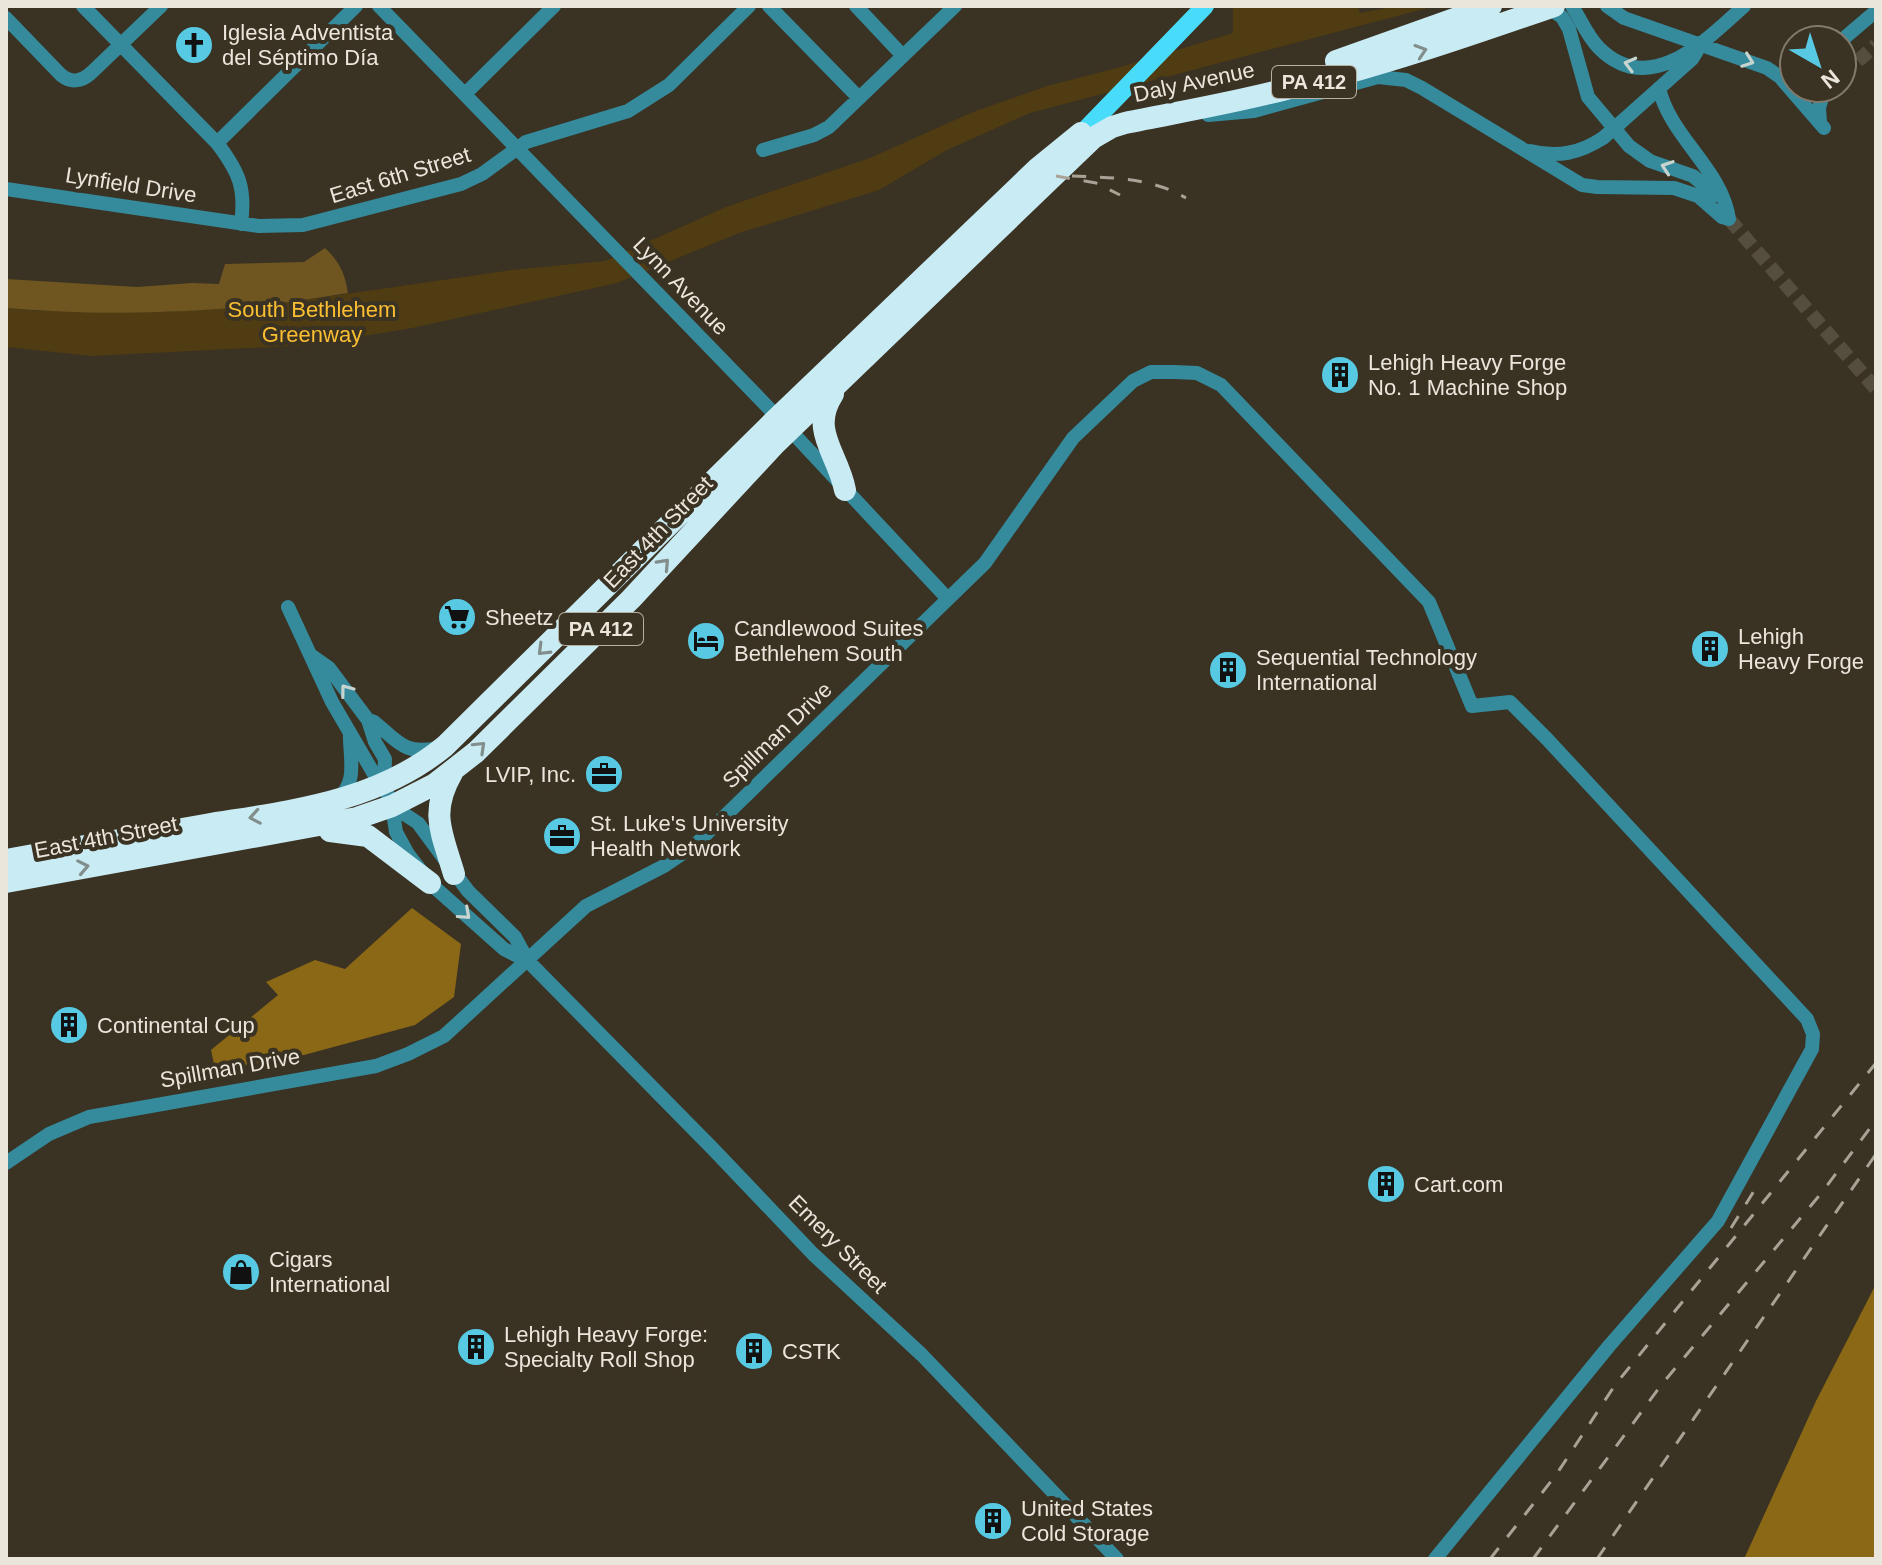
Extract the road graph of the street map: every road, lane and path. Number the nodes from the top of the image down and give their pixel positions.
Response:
1 (83, 6) edge
2 (161, 6) edge
3 (356, 6) edge
4 (379, 6) edge
5 (554, 6) edge
6 (749, 6) edge
7 (769, 6) edge
8 (856, 6) edge
9 (955, 6) edge
10 (1205, 6) edge
11 (1491, 6) edge
12 (1555, 6) edge
13 (1607, 6) edge
14 (1744, 6) edge
15 (1876, 11) edge
16 (6, 18) edge
17 (1858, 26) edge
18 (1702, 44) junction
19 (121, 45) junction
20 (903, 56) junction
21 (1778, 75) edge
22 (1659, 88) junction
23 (465, 94) junction
24 (859, 98) junction
25 (1804, 104) edge
26 (1808, 104) edge
27 (1819, 104) edge
28 (1806, 107) junction
29 (1159, 116) junction
30 (1082, 141) junction
31 (217, 143) junction
32 (1515, 144) junction
33 (517, 147) junction
34 (763, 150) dead end
35 (1040, 178) junction
36 (6, 189) edge
37 (1725, 214) junction
38 (245, 224) junction
39 (842, 379) junction
40 (784, 424) junction
41 (845, 490) junction
42 (948, 599) junction
43 (288, 607) dead end
44 (312, 656) junction
45 (368, 720) junction
46 (350, 733) junction
47 (445, 746) junction
48 (453, 771) junction
49 (384, 785) junction
50 (331, 803) junction
51 (392, 806) junction
52 (296, 830) junction
53 (6, 860) edge
54 (454, 874) junction
55 (6, 882) edge
56 (430, 883) junction
57 (528, 961) junction
58 (6, 1163) edge
59 (1117, 1559) edge
60 (1435, 1559) edge

1 - 19 street
2 - 19 street
3 - 31 street
4 - 23 street, Lynn Avenue
5 - 23 street
6 - 33 street, East 6th Street
7 - 24 street
8 - 20 street
9 - 20 street
10 - 30 main road, East 4th Street
11 - 30 highway, Daly Avenue / PA 412
18 -> 12 street
29 -> 12 highway, Daly Avenue / PA 412
37 -> 12 street
13 - 18 street
14 - 18 street
15 - 17 street
16 - 19 street
18 -> 21 street
18 - 22 street
19 - 31 street
20 - 24 street
22 - 32 street, bridge
22 - 37 street
23 - 33 street, Lynn Avenue
24 - 34 street
25 - 28 street
26 - 28 street
27 - 28 street
29 - 30 highway, Daly Avenue / PA 412
29 - 32 street
30 - 35 highway, East 4th Street / PA 412
30 - 35 highway, East 4th Street / PA 412
31 - 38 street
32 - 37 street
33 - 38 street, East 6th Street
33 - 40 street, Lynn Avenue
35 - 39 highway, East 4th Street / PA 412
35 - 40 highway, East 4th Street / PA 412
36 - 38 street, Lynfield Drive
39 - 40 highway, East 4th Street / PA 412
39 - 41 highway
40 - 41 street, Lynn Avenue
40 -> 47 highway, East 4th Street / PA 412
48 -> 40 highway, East 4th Street / PA 412
41 - 42 street, Lynn Avenue
42 - 57 street, Spillman Drive
42 - 60 street, Spillman Drive
43 - 44 street, Emery Street
45 -> 44 street, Emery Street
44 - 46 street, Emery Street
45 - 47 street
45 - 49 street, Emery Street
46 - 49 street, Emery Street
46 - 50 street
47 - 49 highway, East 4th Street / PA 412
48 - 51 highway, East 4th Street / PA 412
48 - 54 highway
49 - 50 highway, East 4th Street / PA 412
49 - 51 street, Emery Street
50 -> 53 highway, East 4th Street / PA 412
51 - 52 highway, East 4th Street / PA 412
51 - 54 street, Emery Street
51 - 56 street, Emery Street
55 -> 52 highway, East 4th Street / PA 412
52 - 56 highway
54 - 57 street, Emery Street
56 -> 57 street, Emery Street
57 - 58 street, Spillman Drive
57 - 59 street, Emery Street

